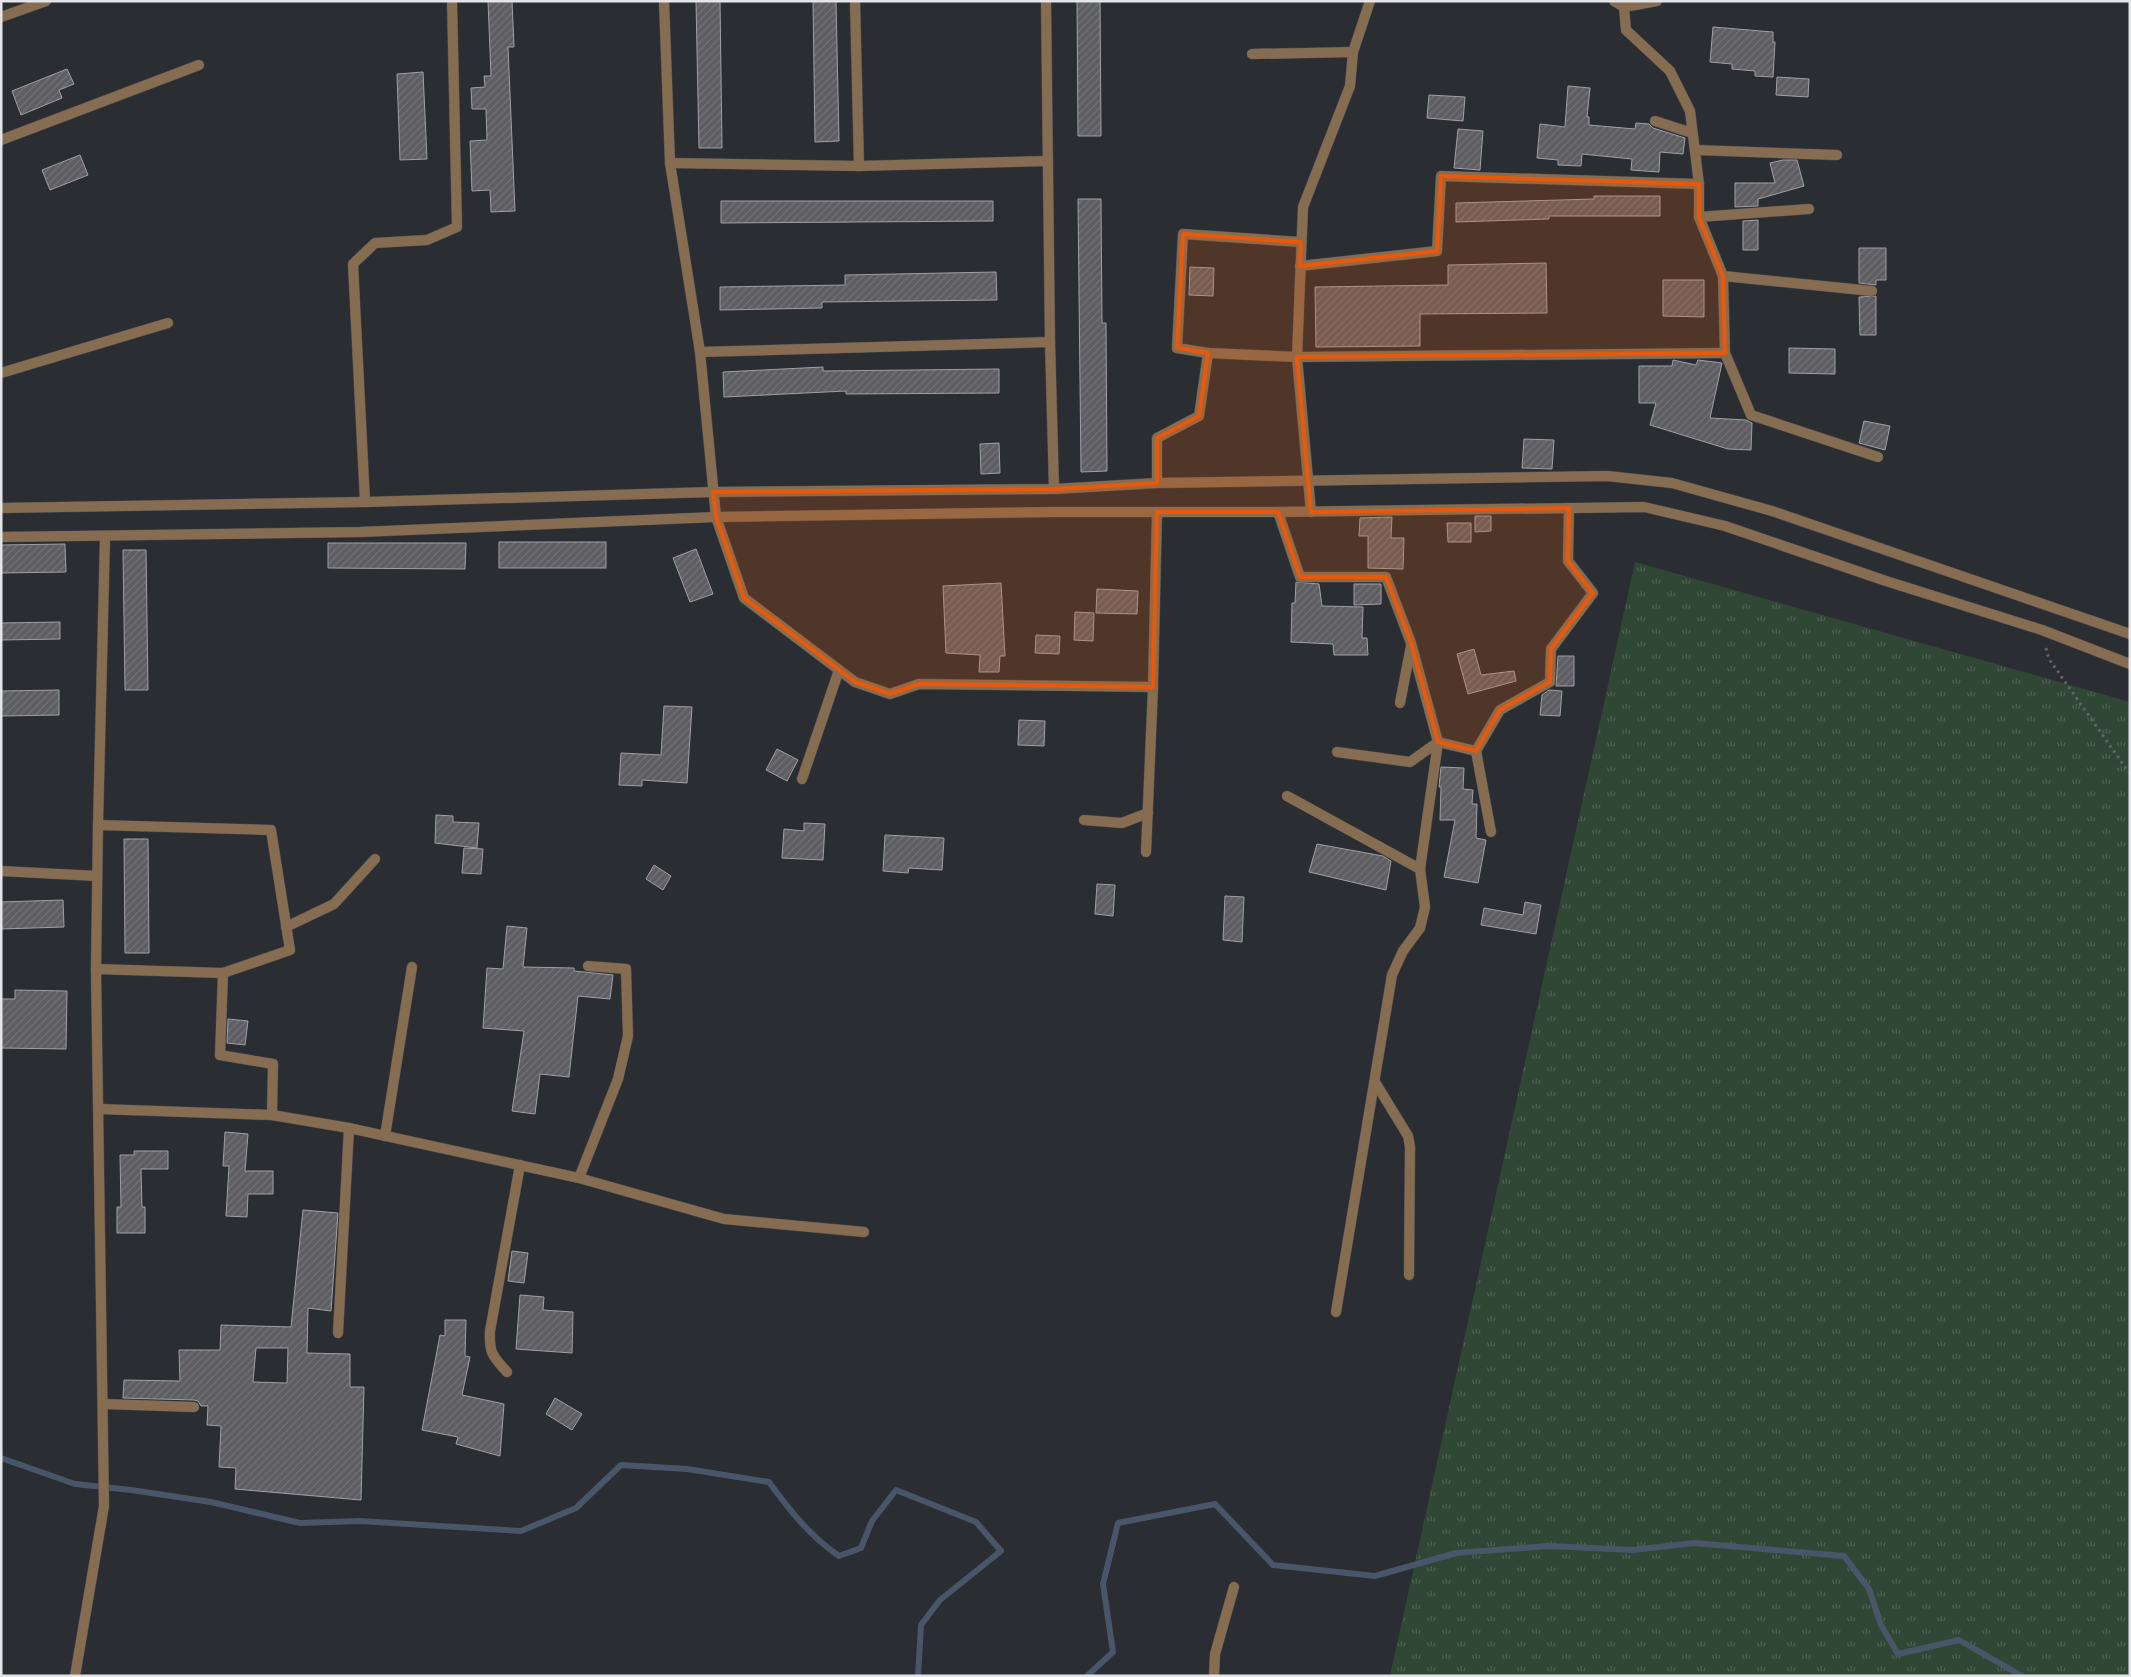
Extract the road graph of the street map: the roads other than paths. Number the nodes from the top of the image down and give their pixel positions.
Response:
1 (46, 1) edge
2 (452, 1) edge
3 (664, 1) edge
4 (855, 1) edge
5 (1046, 1) edge
6 (1370, 1) edge
7 (1614, 1) edge
8 (1657, 1) edge
9 (1624, 7) junction
10 (1, 17) edge
11 (1353, 52) junction
12 (1252, 54) dead end
13 (199, 64) dead end
14 (1655, 121) dead end
15 (1692, 133) junction
16 (1, 140) edge
17 (1695, 150) junction
18 (1837, 155) dead end
19 (1048, 161) junction
20 (670, 163) junction
21 (859, 166) junction
22 (1699, 184) junction
23 (1809, 209) dead end
24 (1699, 217) junction
25 (1301, 242) junction
26 (1300, 266) junction
27 (1723, 276) junction
28 (1872, 291) dead end
29 (168, 323) dead end
30 (1050, 342) junction
31 (700, 352) junction
32 (1208, 353) junction
33 (1725, 353) junction
34 (1297, 357) junction
35 (1, 373) edge
36 (1878, 458) dead end
37 (1309, 481) junction
38 (1158, 483) junction
39 (1054, 489) junction
40 (713, 492) junction
41 (365, 502) junction
42 (1, 508) edge
43 (1569, 508) junction
44 (1156, 512) junction
45 (1278, 512) junction
46 (1311, 512) junction
47 (716, 517) junction
48 (1, 537) edge
49 (105, 537) junction
50 (2130, 634) edge
51 (1411, 643) junction
52 (2130, 664) edge
53 (839, 670) junction
54 (1153, 687) junction
55 (1400, 703) dead end
56 (1438, 742) junction
57 (1476, 751) junction
58 (1337, 752) dead end
59 (802, 779) dead end
60 (1288, 796) dead end
61 (1148, 813) junction
62 (1084, 820) dead end
63 (98, 825) junction
64 (1491, 832) dead end
65 (1146, 852) dead end
66 (375, 859) dead end
67 (1420, 869) junction
68 (1, 871) edge
69 (97, 876) junction
70 (286, 927) junction
71 (588, 966) dead end
72 (96, 968) junction
73 (412, 968) dead end
74 (223, 973) junction
75 (1375, 1082) junction
76 (99, 1109) junction
77 (272, 1115) junction
78 (349, 1128) junction
79 (385, 1136) junction
80 (520, 1165) junction
81 (579, 1178) junction
82 (864, 1232) dead end
83 (1409, 1275) dead end
84 (1336, 1312) dead end
85 (338, 1333) dead end
86 (507, 1372) dead end
87 (104, 1404) junction
88 (194, 1407) dead end
89 (1234, 1587) dead end
90 (75, 1676) edge
91 (1214, 1676) edge

1 - 10 street
2 - 41 street
3 - 20 street
4 - 21 street
5 - 19 street
6 - 11 street
7 - 9 street
8 - 9 street
9 - 15 street
11 - 12 street
11 - 25 street
13 - 16 street
14 - 15 street
15 - 17 street
17 - 18 street
17 - 22 street
19 - 21 street
19 - 30 street
20 - 21 street
20 - 31 street
22 - 24 street
22 - 26 street
23 - 24 street
24 - 27 street
25 - 26 street
25 - 32 street
26 - 34 street
27 - 28 street
27 - 33 street
29 - 35 street
30 - 31 street
30 - 39 street
31 - 40 street
32 - 34 street
32 - 38 street
33 - 34 street
33 - 36 street
34 - 37 street
37 - 38 street
37 - 46 street
37 - 50 street
38 - 39 street
39 - 40 street
40 - 41 street
40 - 47 street
41 - 42 street
43 - 46 street
43 - 52 street
43 - 57 street
44 - 45 street
44 - 47 street
44 - 54 street
45 - 46 street
45 - 51 street
47 - 49 street
47 - 53 street
48 - 49 street
49 - 63 street
51 - 55 street
51 - 56 street
53 - 54 street
53 - 59 street
54 - 61 street
56 - 57 street
56 - 58 street
56 - 67 street
57 - 64 street
60 - 67 street
61 - 62 street
61 - 65 street
63 - 69 street
63 - 70 street
66 - 70 street
67 - 75 street
68 - 69 street
69 - 72 street
70 - 74 street
71 - 81 street
72 - 74 street
72 - 76 street
73 - 79 street
74 - 77 street
75 - 83 street
75 - 84 street
76 - 77 street
76 - 87 street
77 - 78 street
78 - 79 street
78 - 85 street
79 - 80 street
80 - 81 street
80 - 86 street
81 - 82 street
87 - 88 street
87 - 90 street
89 - 91 street

